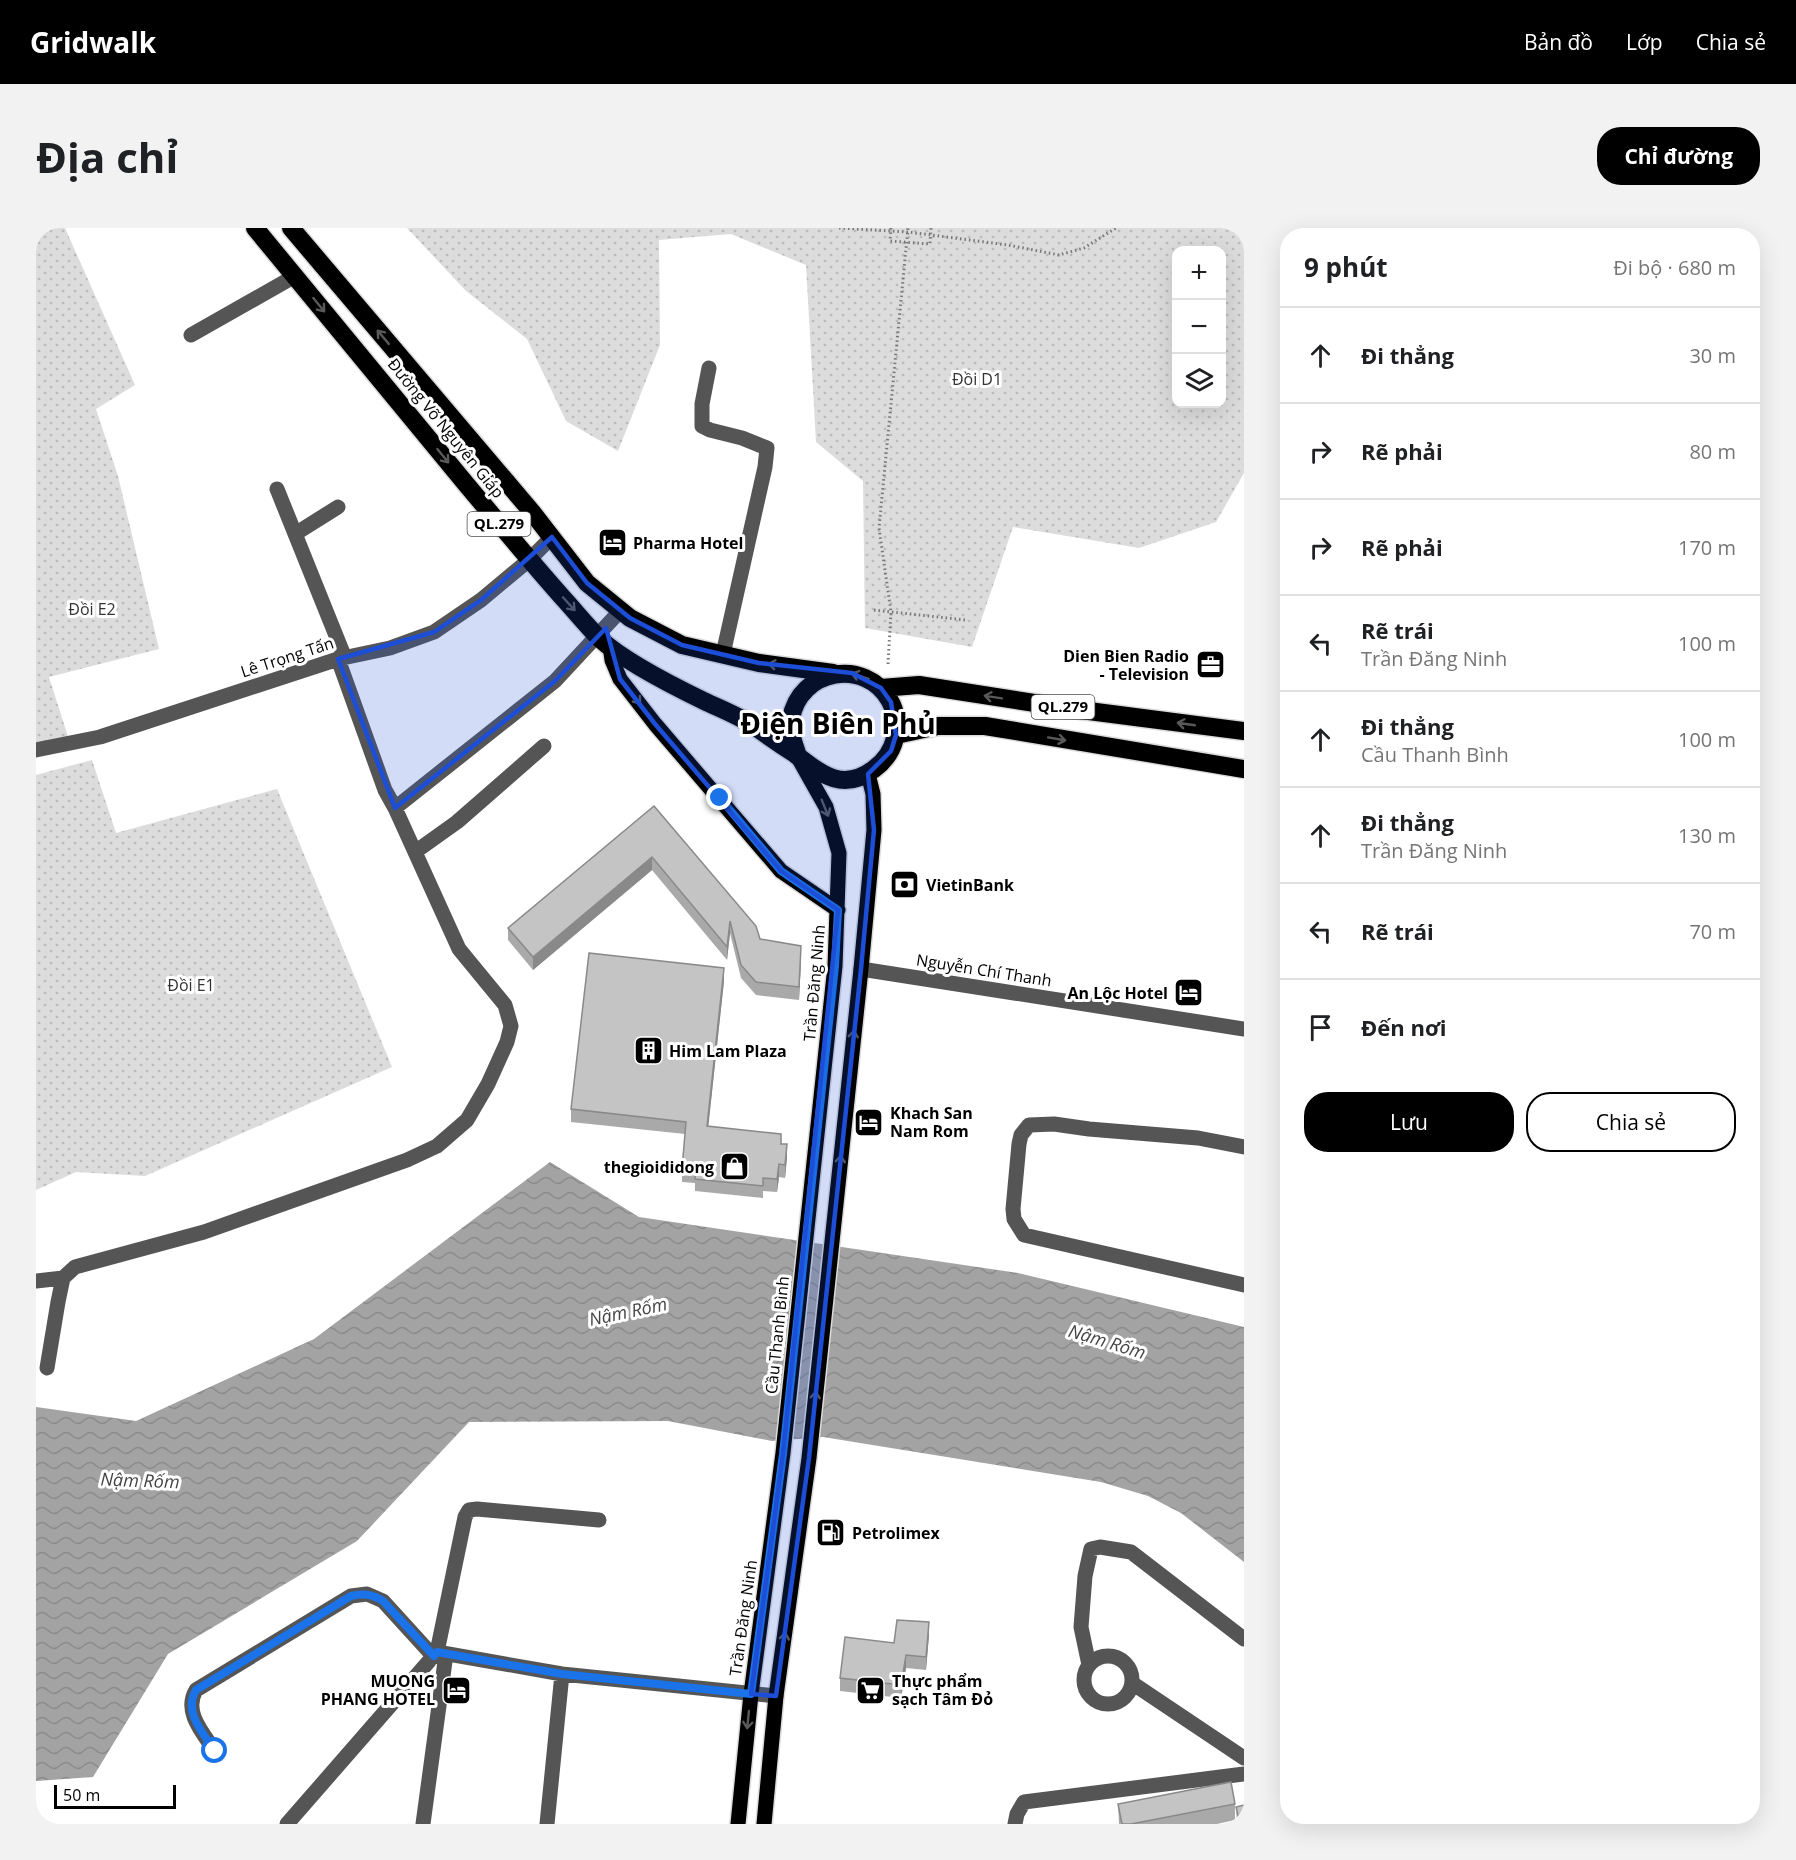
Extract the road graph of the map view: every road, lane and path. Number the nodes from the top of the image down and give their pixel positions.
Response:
1 (255, 228) edge
2 (291, 228) edge
3 (839, 228) edge
4 (891, 228) edge
5 (931, 228) edge
6 (1116, 228) edge
7 (908, 230) edge
8 (907, 243) junction
9 (295, 276) junction
10 (191, 335) dead end
11 (709, 368) dead end
12 (277, 489) dead end
13 (338, 507) dead end
14 (295, 534) junction
15 (552, 537) junction
16 (529, 560) junction
17 (874, 609) dead end
18 (621, 610) junction
19 (891, 612) junction
20 (965, 620) dead end
21 (604, 641) junction
22 (723, 654) junction
23 (342, 658) junction
24 (888, 663) dead end
25 (835, 673) junction
26 (881, 688) junction
27 (1244, 731) edge
28 (896, 735) junction
29 (544, 746) dead end
30 (36, 750) edge
31 (798, 756) junction
32 (1244, 769) edge
33 (868, 774) junction
34 (395, 808) junction
35 (415, 852) junction
36 (838, 910) junction
37 (835, 966) junction
38 (861, 969) junction
39 (1244, 1029) edge
40 (1244, 1147) edge
41 (808, 1221) joint
42 (63, 1278) junction
43 (36, 1281) edge
44 (1244, 1285) edge
45 (47, 1368) dead end
46 (783, 1454) joint
47 (598, 1520) dead end
48 (1244, 1639) edge
49 (439, 1654) junction
50 (1089, 1665) junction
51 (562, 1674) junction
52 (1132, 1683) junction
53 (751, 1694) junction
54 (776, 1696) junction
55 (215, 1751) dead end
56 (1244, 1758) edge
57 (1244, 1774) edge
58 (287, 1824) edge
59 (423, 1824) edge
60 (547, 1824) edge
61 (738, 1824) edge
62 (764, 1824) edge
63 (1015, 1824) edge

1 - 9 highway, Đường Võ Nguyên Giáp / QL.279
15 -> 2 highway, Đường Võ Nguyên Giáp / QL.279
3 - 7 path
4 - 8 path
5 - 8 path
6 - 7 path
7 - 8 path
8 - 19 path
9 - 10 street
9 -> 16 highway, Đường Võ Nguyên Giáp / QL.279
11 - 22 street
12 - 14 street
13 - 14 street
14 - 23 street
15 - 16 street, Lê Trọng Tấn
15 - 18 highway, Đường Võ Nguyên Giáp / QL.279
16 -> 21 highway, Đường Võ Nguyên Giáp / QL.279
16 - 23 street, Lê Trọng Tấn
17 - 19 path
18 - 21 street
18 - 22 highway, Đường Võ Nguyên Giáp / QL.279
19 - 20 path
19 - 24 path
21 - 31 highway, Đường Võ Nguyên Giáp / QL.279
21 - 34 street
21 -> 36 main road
25 -> 22 highway, Đường Võ Nguyên Giáp / QL.279
23 - 30 street, Lê Trọng Tấn
23 - 34 street
26 -> 25 highway, QL.279
25 - 31 highway
27 -> 26 highway, QL.279
26 - 28 highway
28 -> 32 highway, QL.279
28 - 33 highway
29 - 35 street
31 - 33 highway, QL.279
31 -> 36 main road, Trần Đăng Ninh
33 - 38 main road
34 - 35 street
35 - 42 street
36 - 37 main road, Trần Đăng Ninh
37 - 38 main road
37 - 41 main road, Trần Đăng Ninh
38 - 39 street, Nguyễn Chí Thanh
54 -> 38 main road
40 - 44 street
41 - 46 main road, Cầu Thanh Bình
42 - 43 street
42 - 45 street
46 - 53 main road, Trần Đăng Ninh
47 - 49 street
48 - 50 street
49 - 51 street
49 - 55 street
49 - 58 street
49 - 59 street
50 - 52 street
50 - 52 street
51 - 53 street
51 - 60 street
52 - 56 street
53 - 54 street
53 -> 61 main road, Trần Đăng Ninh
54 - 62 main road
57 - 63 street

